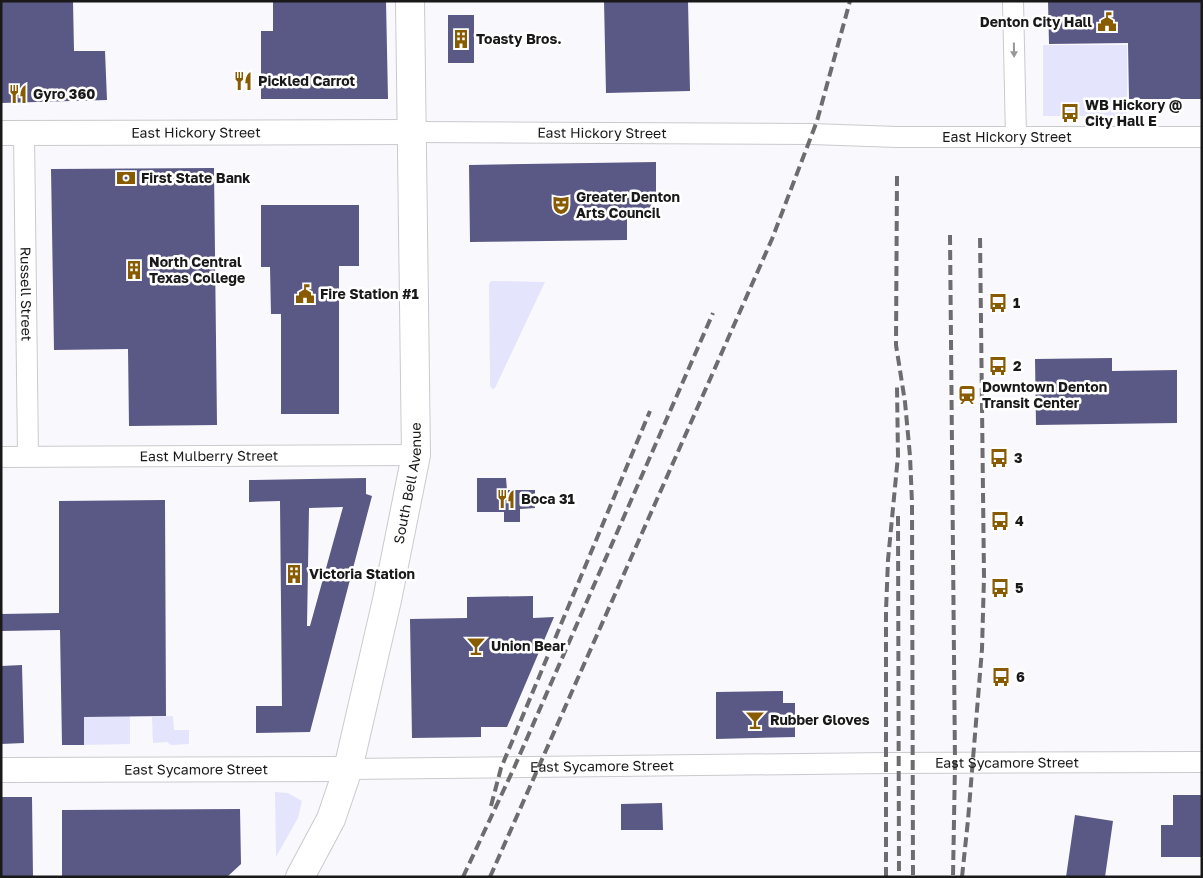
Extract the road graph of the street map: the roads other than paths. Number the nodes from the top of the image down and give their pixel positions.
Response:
1 (410, 1) edge
2 (1013, 1) edge
3 (412, 132) junction
4 (12, 133) edge
5 (1016, 137) junction
6 (1202, 137) edge
7 (416, 455) junction
8 (1, 456) edge
9 (28, 456) junction
10 (1202, 762) edge
11 (348, 769) junction
12 (1, 770) edge
13 (300, 877) edge

1 - 3 main road, South Bell Avenue
2 -> 5 street
3 - 4 street, East Hickory Street
3 - 5 street, East Hickory Street
3 - 7 main road, South Bell Avenue
4 - 9 street, Russell Street
5 - 6 street, East Hickory Street
7 - 9 street, East Mulberry Street
7 - 11 main road, South Bell Avenue
8 - 9 street, East Mulberry Street
10 - 11 street, East Sycamore Street
11 - 12 street, East Sycamore Street
11 - 13 main road, South Bell Avenue

